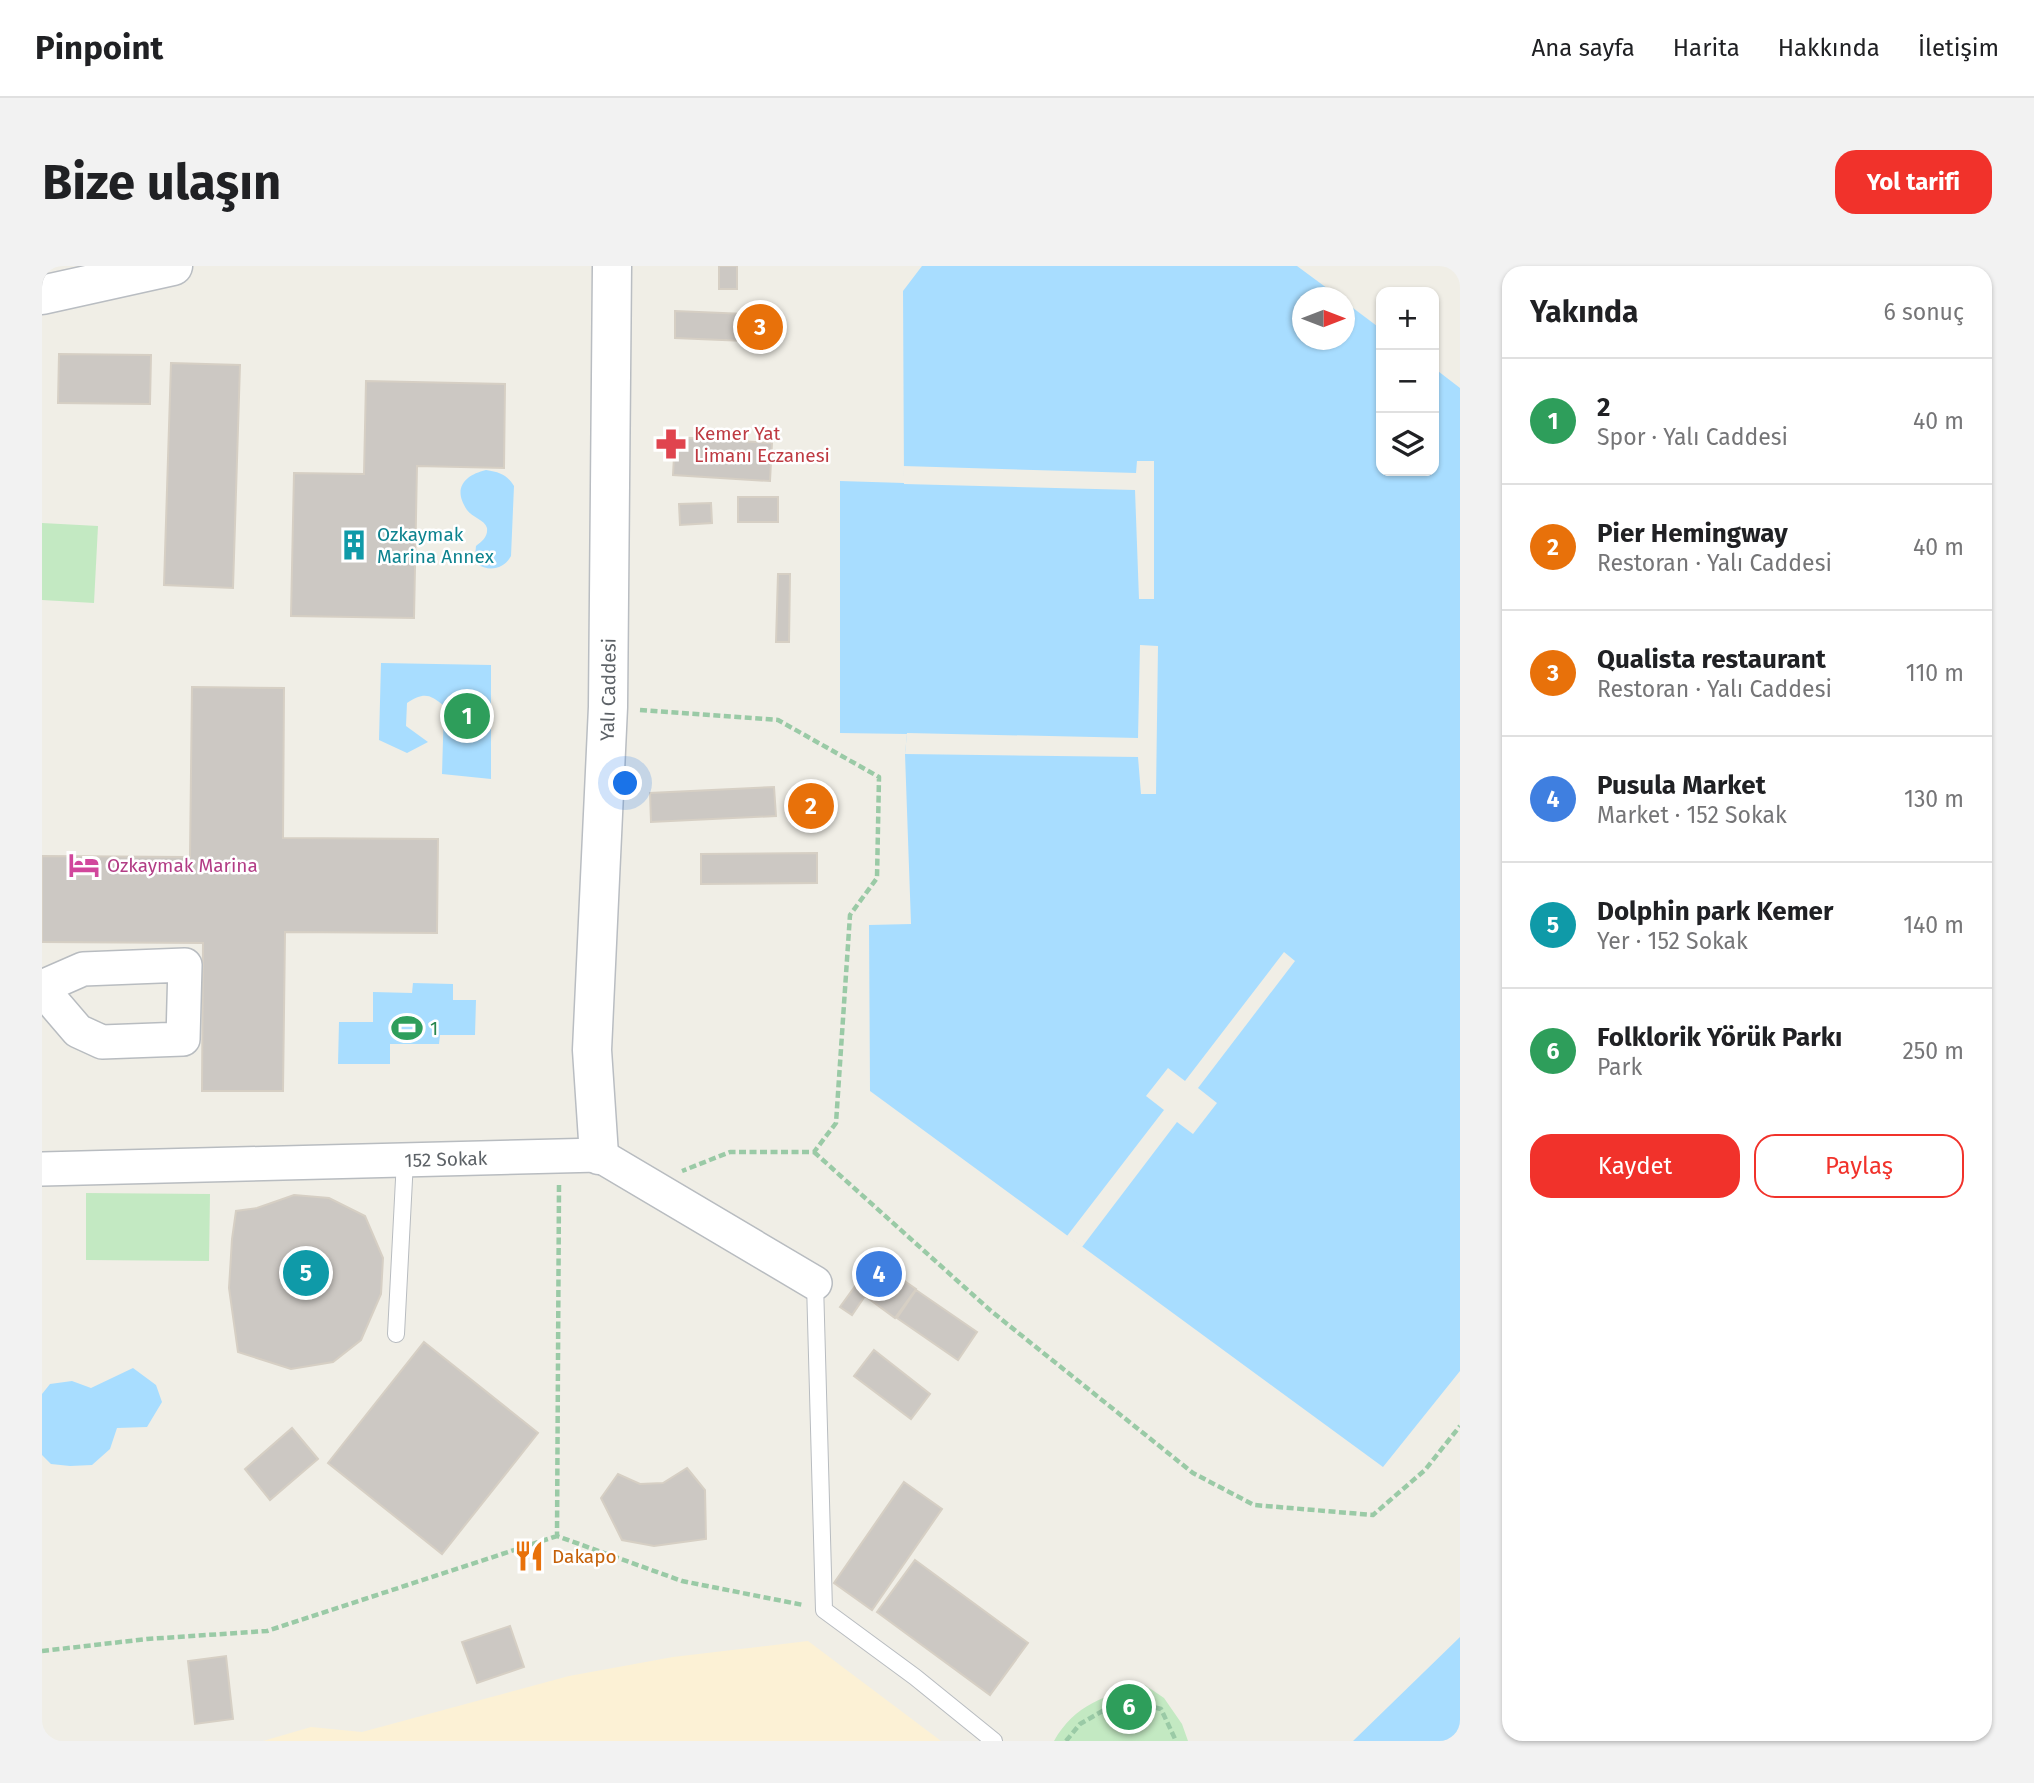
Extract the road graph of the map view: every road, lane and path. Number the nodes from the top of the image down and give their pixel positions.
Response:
1 (173, 266) edge
2 (612, 266) edge
3 (42, 295) edge
4 (608, 707) junction
5 (814, 1152) junction
6 (599, 1155) junction
7 (559, 1156) junction
8 (405, 1160) junction
9 (42, 1169) edge
10 (649, 1184) junction
11 (815, 1283) joint
12 (396, 1334) dead end
13 (1460, 1426) edge
14 (557, 1536) junction
15 (824, 1610) junction
16 (42, 1651) edge
17 (994, 1741) edge
18 (1066, 1741) edge
19 (1176, 1741) edge

1 - 3 street
2 - 4 street, Yalı Caddesi
4 - 5 path
4 - 6 street, Yalı Caddesi
5 - 10 path
5 - 13 path
6 - 7 street, 152 Sokak
6 - 10 street
7 - 8 street, 152 Sokak
7 - 14 path
8 - 9 street, 152 Sokak
8 - 12 lane
10 - 11 street
11 - 15 lane
14 - 15 path
14 - 16 path
15 - 17 lane
18 - 19 path

